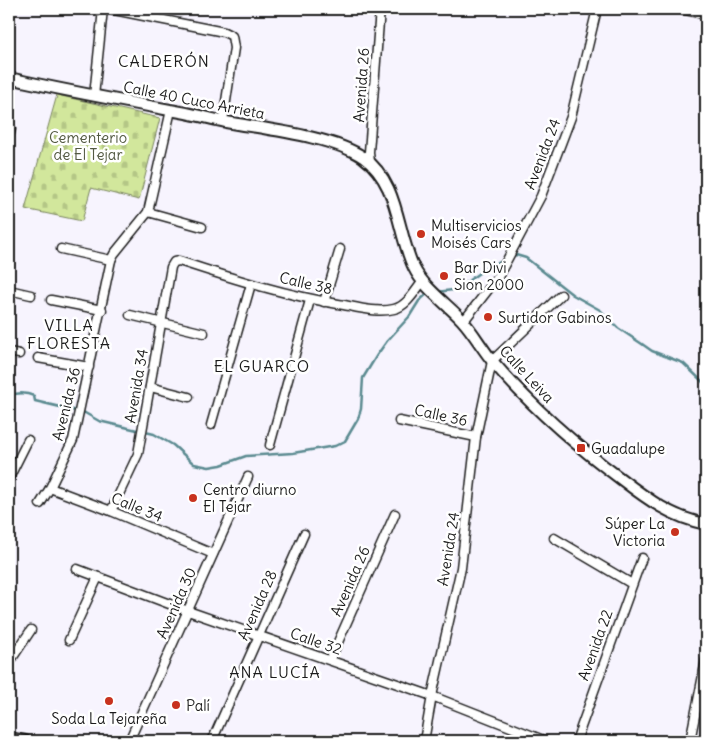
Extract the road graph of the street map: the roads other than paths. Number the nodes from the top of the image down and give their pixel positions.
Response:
1 (103, 9) edge
2 (109, 9) edge
3 (380, 9) edge
4 (597, 9) edge
5 (681, 9) edge
6 (706, 15) edge
7 (9, 78) edge
8 (94, 96) junction
9 (171, 110) junction
10 (223, 121) junction
11 (370, 163) junction
12 (148, 212) junction
13 (202, 227) dead end
14 (61, 249) dead end
15 (340, 249) dead end
16 (112, 260) junction
17 (174, 262) joint
18 (423, 281) junction
19 (251, 284) junction
20 (9, 290) edge
21 (31, 295) dead end
22 (562, 295) dead end
23 (51, 300) dead end
24 (310, 300) junction
25 (324, 302) junction
26 (102, 310) junction
27 (130, 315) dead end
28 (162, 322) junction
29 (464, 322) junction
30 (204, 333) dead end
31 (9, 352) edge
32 (20, 354) dead end
33 (38, 358) dead end
34 (492, 361) junction
35 (89, 367) junction
36 (150, 387) junction
37 (189, 397) dead end
38 (399, 421) dead end
39 (211, 425) dead end
40 (476, 437) junction
41 (28, 440) dead end
42 (270, 445) dead end
43 (10, 475) edge
44 (248, 477) dead end
45 (50, 488) junction
46 (40, 504) dead end
47 (111, 511) junction
48 (395, 514) dead end
49 (706, 524) edge
50 (304, 534) dead end
51 (554, 538) dead end
52 (213, 554) junction
53 (642, 558) dead end
54 (77, 569) dead end
55 (98, 576) junction
56 (632, 584) junction
57 (188, 611) junction
58 (32, 630) dead end
59 (259, 636) junction
60 (69, 640) dead end
61 (330, 660) junction
62 (706, 660) edge
63 (9, 663) edge
64 (432, 696) junction
65 (9, 738) edge
66 (25, 741) edge
67 (129, 741) edge
68 (212, 741) edge
69 (424, 741) edge
70 (546, 741) edge
71 (576, 741) edge
72 (690, 741) edge

1 - 8 street
2 - 10 street
3 - 11 street, Avenida 26
4 - 29 street, Avenida 24
5 - 6 street
7 - 8 main road, Calle 40 Cuco Arrieta
8 - 9 main road, Calle 40 Cuco Arrieta
9 - 10 main road, Calle 40 Cuco Arrieta
9 - 12 street, Avenida 36
10 - 11 main road, Calle 40 Cuco Arrieta
11 - 18 main road, Calle Leiva
12 - 13 street
12 - 16 street, Avenida 36
14 - 16 street
15 - 25 street
16 - 26 street, Avenida 36
17 - 19 street, Calle 38
17 - 28 street, Avenida 34
18 - 25 street, Calle 38
18 - 29 main road, Calle Leiva
19 - 24 street, Calle 38
19 - 39 street
20 - 21 street
22 - 34 street
23 - 26 street
24 - 25 street, Calle 38
24 - 42 street
26 - 35 street, Avenida 36
27 - 28 street
28 - 30 street
28 - 36 street, Avenida 34
29 - 34 main road, Calle Leiva
31 - 32 street
33 - 35 street
34 - 40 street, Avenida 24
34 - 49 main road, Calle Leiva
35 - 45 street, Avenida 36
36 - 37 street
36 - 47 street, Avenida 34
38 - 40 street, Calle 36
40 - 64 street, Avenida 24
41 - 43 street, Avenida 36
44 - 52 street, Avenida 30
45 - 46 street, Avenida 36
45 - 47 street, Calle 34
47 - 52 street, Calle 34
48 - 61 street, Avenida 26
50 - 59 street, Avenida 28
51 - 56 street
52 - 57 street, Avenida 30
53 - 56 street, Avenida 22
54 - 55 street, Calle 32
55 - 57 street, Calle 32
55 - 60 street
56 - 71 street, Avenida 22
57 - 59 street, Calle 32
57 - 67 street, Avenida 30
58 - 63 street
59 - 61 street, Calle 32
59 - 68 street, Avenida 28
61 - 64 street, Calle 32
62 - 72 street
64 - 69 street, Avenida 24
64 - 70 street, Calle 32
65 - 66 main road

